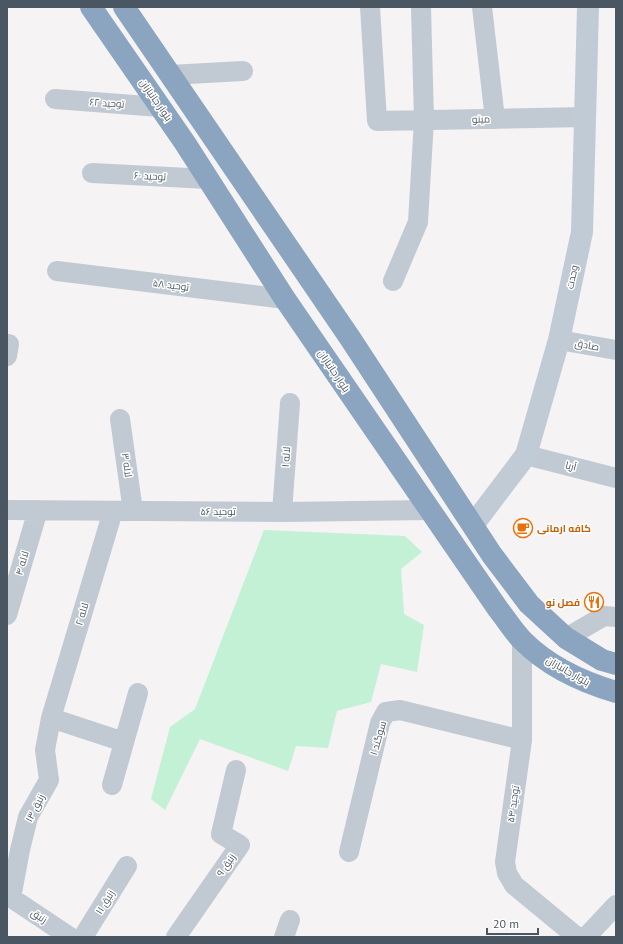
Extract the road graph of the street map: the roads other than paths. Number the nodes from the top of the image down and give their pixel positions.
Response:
1 (91, 7) edge
2 (124, 7) edge
3 (370, 7) edge
4 (421, 7) edge
5 (482, 7) edge
6 (588, 7) edge
7 (243, 71) dead end
8 (170, 75) junction
9 (55, 99) dead end
10 (160, 107) junction
11 (586, 117) junction
12 (495, 119) junction
13 (424, 120) junction
14 (92, 172) dead end
15 (208, 179) junction
16 (57, 272) dead end
17 (393, 281) dead end
18 (285, 299) junction
19 (559, 340) junction
20 (616, 350) edge
21 (290, 403) dead end
22 (120, 419) dead end
23 (526, 455) junction
24 (616, 478) edge
25 (7, 510) edge
26 (38, 510) junction
27 (429, 510) junction
28 (123, 511) junction
29 (282, 512) junction
30 (473, 525) junction
31 (7, 615) edge
32 (616, 617) edge
33 (566, 638) junction
34 (522, 640) junction
35 (616, 664) edge
36 (616, 692) edge
37 (138, 693) dead end
38 (51, 718) junction
39 (522, 740) junction
40 (124, 742) junction
41 (236, 770) dead end
42 (112, 785) dead end
43 (349, 852) dead end
44 (127, 866) dead end
45 (9, 897) edge
46 (616, 905) edge
47 (70, 937) edge
48 (83, 937) edge
49 (176, 937) edge
50 (577, 937) edge
51 (586, 937) edge

1 - 10 highway, بلوار جانبازان
2 - 8 highway
3 - 13 street, مینو
4 - 13 street
5 - 12 street
6 - 11 main road, وحدت
7 - 8 street
8 - 30 highway
9 - 10 street, توحید ۶۲
10 - 15 highway, بلوار جانبازان
11 - 12 street, مینو
11 - 19 main road, وحدت
12 - 13 street, مینو
13 - 17 street
14 - 15 street, توحید ۶۰
15 - 18 highway, بلوار جانبازان
16 - 18 street, توحید ۵۸
18 - 27 highway, بلوار جانبازان
19 - 20 street, صادق
19 - 23 main road, وحدت
21 - 29 street, لاله ۱
22 - 28 street, لاله ۳
23 - 24 street, آریا
23 - 30 main road, وحدت
25 - 26 street, توحید ۵۶
26 - 28 street, توحید ۵۶
26 - 31 street, لاله ۴
27 - 29 street, توحید ۵۶
27 - 34 highway, بلوار جانبازان
28 - 29 street, توحید ۵۶
28 - 38 street, لاله ۲
30 - 33 highway
32 - 33 street
33 - 35 highway
34 - 36 highway, بلوار جانبازان
34 - 39 street, توحید ۵۴
37 - 40 street
38 - 40 street
38 - 45 street, زنبق ۱۳
39 - 43 street, سوگند ۱
39 - 50 street, توحید ۵۴
40 - 42 street
41 - 49 street, زنبق ۹
44 - 48 street, زنبق ۱۱
45 - 47 street, زنبق
46 - 51 street

